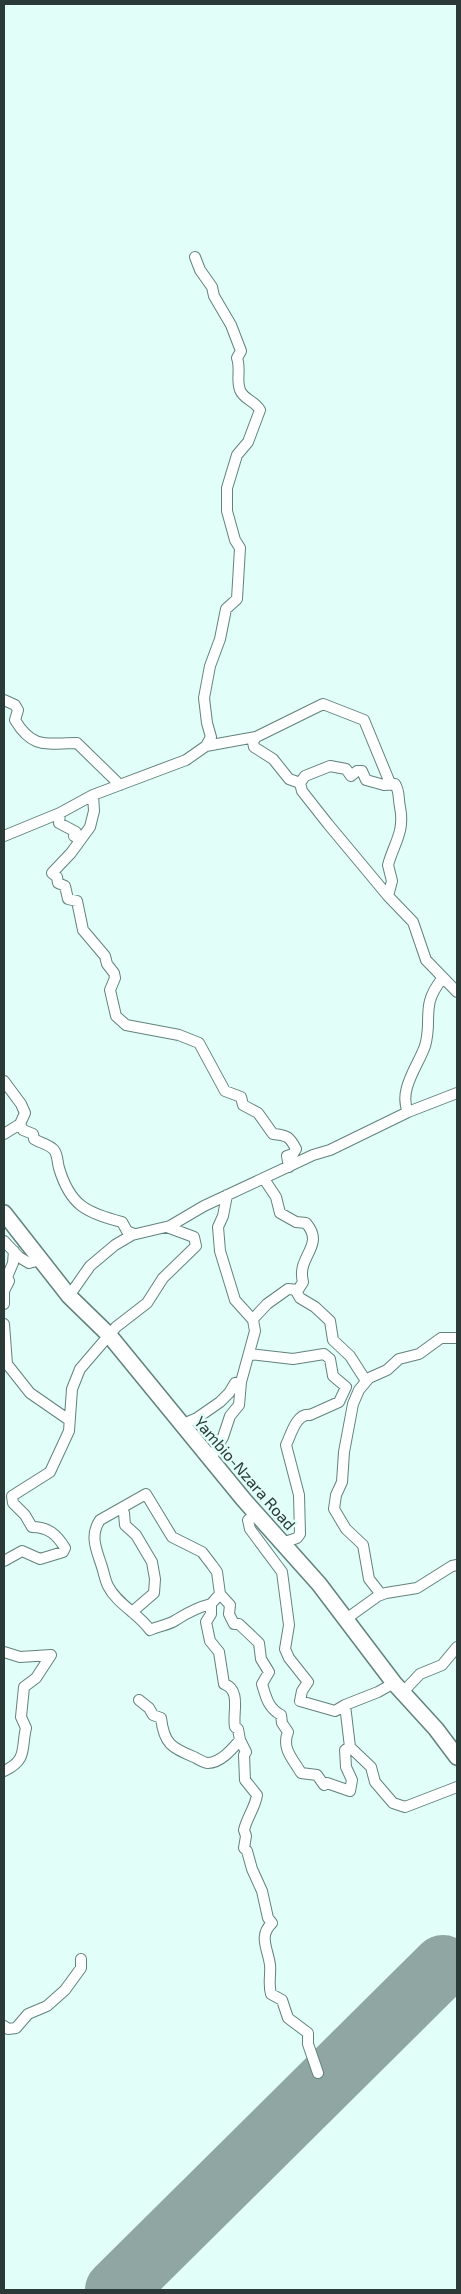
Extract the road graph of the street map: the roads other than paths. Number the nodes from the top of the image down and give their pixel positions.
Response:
1 (196, 257) dead end
2 (4, 700) edge
3 (256, 737) junction
4 (206, 746) junction
5 (300, 783) junction
6 (390, 783) junction
7 (120, 785) junction
8 (93, 795) junction
9 (60, 812) junction
10 (4, 836) edge
11 (79, 839) junction
12 (388, 896) junction
13 (442, 979) junction
14 (457, 992) edge
15 (4, 1081) edge
16 (457, 1093) edge
17 (408, 1112) junction
18 (20, 1124) junction
19 (4, 1134) edge
20 (289, 1166) junction
21 (264, 1179) junction
22 (227, 1195) junction
23 (5, 1219) edge
24 (167, 1227) junction
25 (134, 1234) junction
26 (20, 1236) junction
27 (4, 1242) edge
28 (13, 1250) junction
29 (40, 1260) junction
30 (296, 1291) junction
31 (68, 1296) junction
32 (4, 1304) edge
33 (253, 1319) junction
34 (4, 1324) edge
35 (109, 1335) junction
36 (457, 1338) edge
37 (333, 1340) junction
38 (250, 1354) junction
39 (330, 1359) junction
40 (241, 1382) junction
41 (366, 1382) junction
42 (69, 1420) junction
43 (181, 1425) junction
44 (210, 1460) junction
45 (120, 1509) junction
46 (256, 1514) junction
47 (282, 1543) junction
48 (4, 1561) edge
49 (457, 1565) edge
50 (220, 1594) junction
51 (378, 1596) junction
52 (211, 1604) junction
53 (132, 1612) junction
54 (346, 1619) junction
55 (457, 1647) edge
56 (4, 1652) edge
57 (399, 1687) junction
58 (139, 1700) dead end
59 (346, 1705) junction
60 (240, 1740) junction
61 (350, 1747) junction
62 (457, 1757) edge
63 (4, 1771) edge
64 (457, 1787) edge
65 (81, 1959) dead end
66 (4, 2026) edge
67 (318, 2073) dead end

1 - 4 street
2 - 7 street
3 - 4 street
3 - 5 street
3 - 6 street
4 - 7 street
5 - 6 street
5 - 12 street
6 - 12 street
7 - 8 street
8 - 9 street
8 - 11 street
9 - 10 street
9 - 11 street
11 - 20 street
12 - 13 street
13 - 14 street
13 - 17 street
15 - 18 street
16 - 17 street
17 - 20 street
18 - 19 street
18 - 25 street
20 - 21 street
21 - 22 street
21 - 30 street
22 - 24 street
22 - 33 street
23 - 26 main road, Yambio-Nzara Road
24 - 25 street
24 - 35 street
25 - 31 street
26 - 28 street
26 - 29 main road, Yambio-Nzara Road
27 - 28 street
28 - 29 street
28 - 32 street
29 - 31 main road, Yambio-Nzara Road
30 - 33 street
30 - 37 street
31 - 35 main road, Yambio-Nzara Road
33 - 38 street
34 - 42 street
35 - 42 street
35 - 43 main road, Yambio-Nzara Road
36 - 41 street
37 - 39 street
37 - 41 street
38 - 39 street
38 - 40 street
39 - 47 street
40 - 43 street
40 - 44 street
41 - 51 street
42 - 48 street
43 - 44 main road, Yambio-Nzara Road
44 - 46 main road, Yambio-Nzara Road
45 - 50 street
45 - 53 street
45 - 53 street
46 - 47 main road, Yambio-Nzara Road
46 - 59 street
47 - 54 main road, Yambio-Nzara Road
49 - 51 street
50 - 52 street
50 - 61 street
51 - 54 street
52 - 53 street
52 - 60 street
54 - 57 main road, Yambio-Nzara Road
55 - 57 street
56 - 63 street
57 - 59 street
57 - 62 main road, Yambio-Nzara Road
58 - 60 street
59 - 61 street
60 - 67 street
61 - 64 street
65 - 66 street

